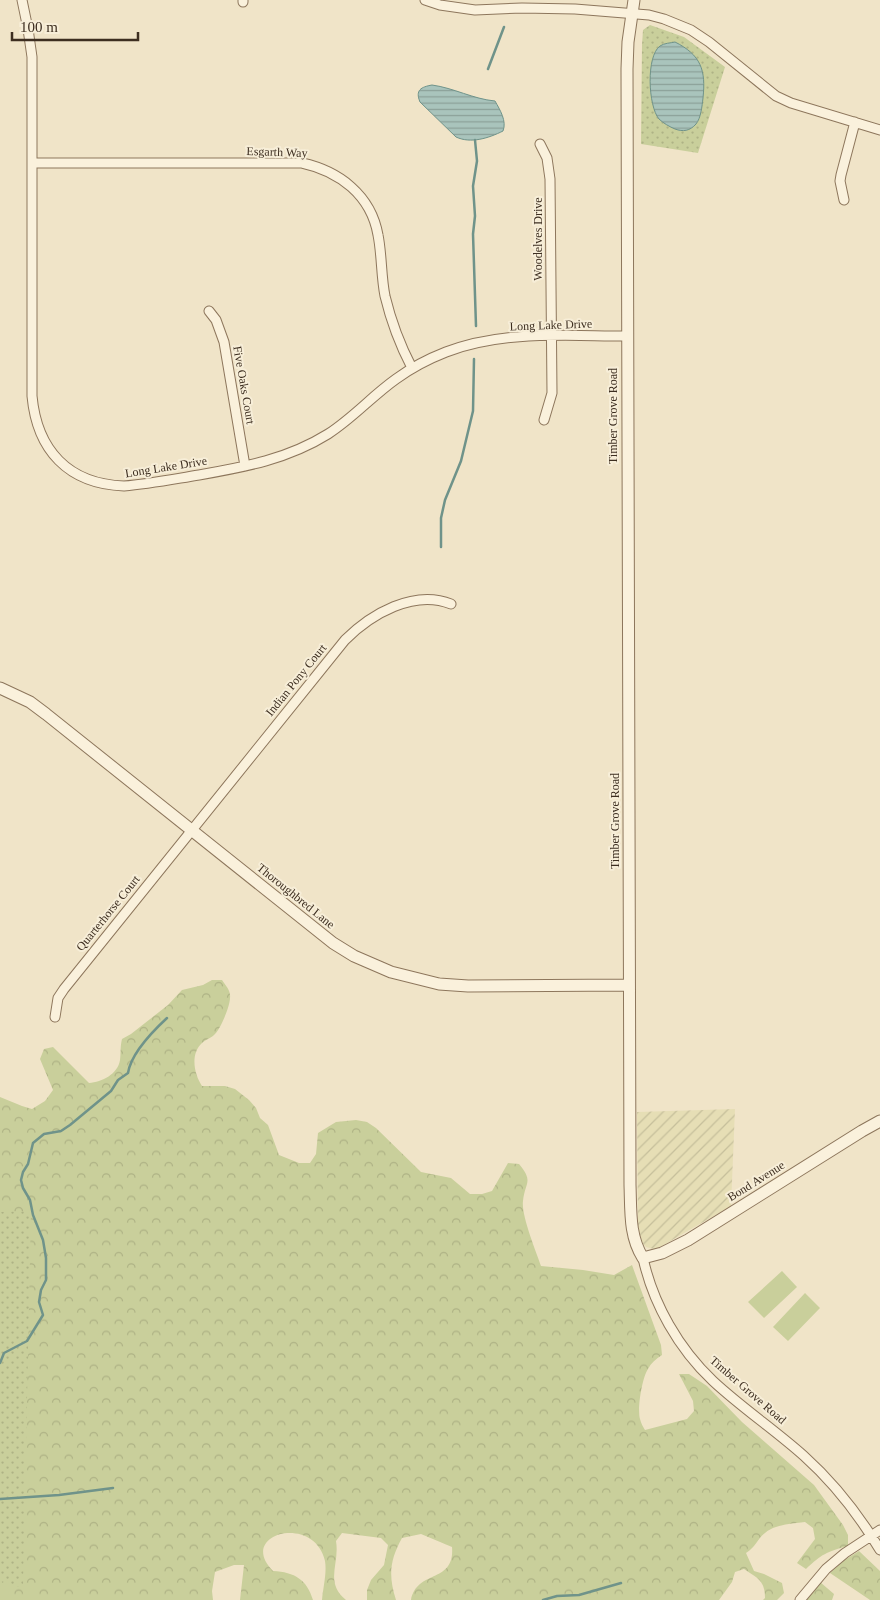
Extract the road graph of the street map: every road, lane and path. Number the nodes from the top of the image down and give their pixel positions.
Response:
1 (22, 0) edge
2 (425, 0) edge
3 (634, 0) edge
4 (632, 13) junction
5 (855, 122) junction
6 (880, 130) edge
7 (540, 144) dead end
8 (32, 163) junction
9 (844, 200) dead end
10 (209, 311) dead end
11 (551, 336) junction
12 (626, 336) junction
13 (412, 368) junction
14 (544, 420) dead end
15 (245, 466) junction
16 (451, 604) dead end
17 (0, 688) edge
18 (192, 830) junction
19 (629, 985) junction
20 (55, 1017) dead end
21 (880, 1121) edge
22 (643, 1258) junction
23 (880, 1530) edge
24 (871, 1536) junction
25 (880, 1550) edge
26 (800, 1600) edge

1 - 8 street, Long Lake Drive
2 - 4 street
3 - 4 street, Timber Grove Road
4 - 5 street
4 - 12 street, Timber Grove Road
5 - 6 street
5 - 9 street
7 - 11 street, Woodelves Drive
8 - 13 street, Esgarth Way
8 - 15 street, Long Lake Drive
10 - 15 street, Five Oaks Court
11 - 12 street, Long Lake Drive
11 - 13 street, Long Lake Drive
11 - 14 street, Woodelves Drive
12 - 19 street, Timber Grove Road
13 - 15 street, Long Lake Drive
16 - 18 street, Indian Pony Court
17 - 18 street, Thoroughbred Lane
18 - 19 street, Thoroughbred Lane
18 - 20 street, Quarterhorse Court
19 - 22 street, Timber Grove Road
21 - 22 street, Bond Avenue
22 - 24 street, Timber Grove Road
23 - 24 street
24 - 25 street, Timber Grove Road
24 - 26 street

